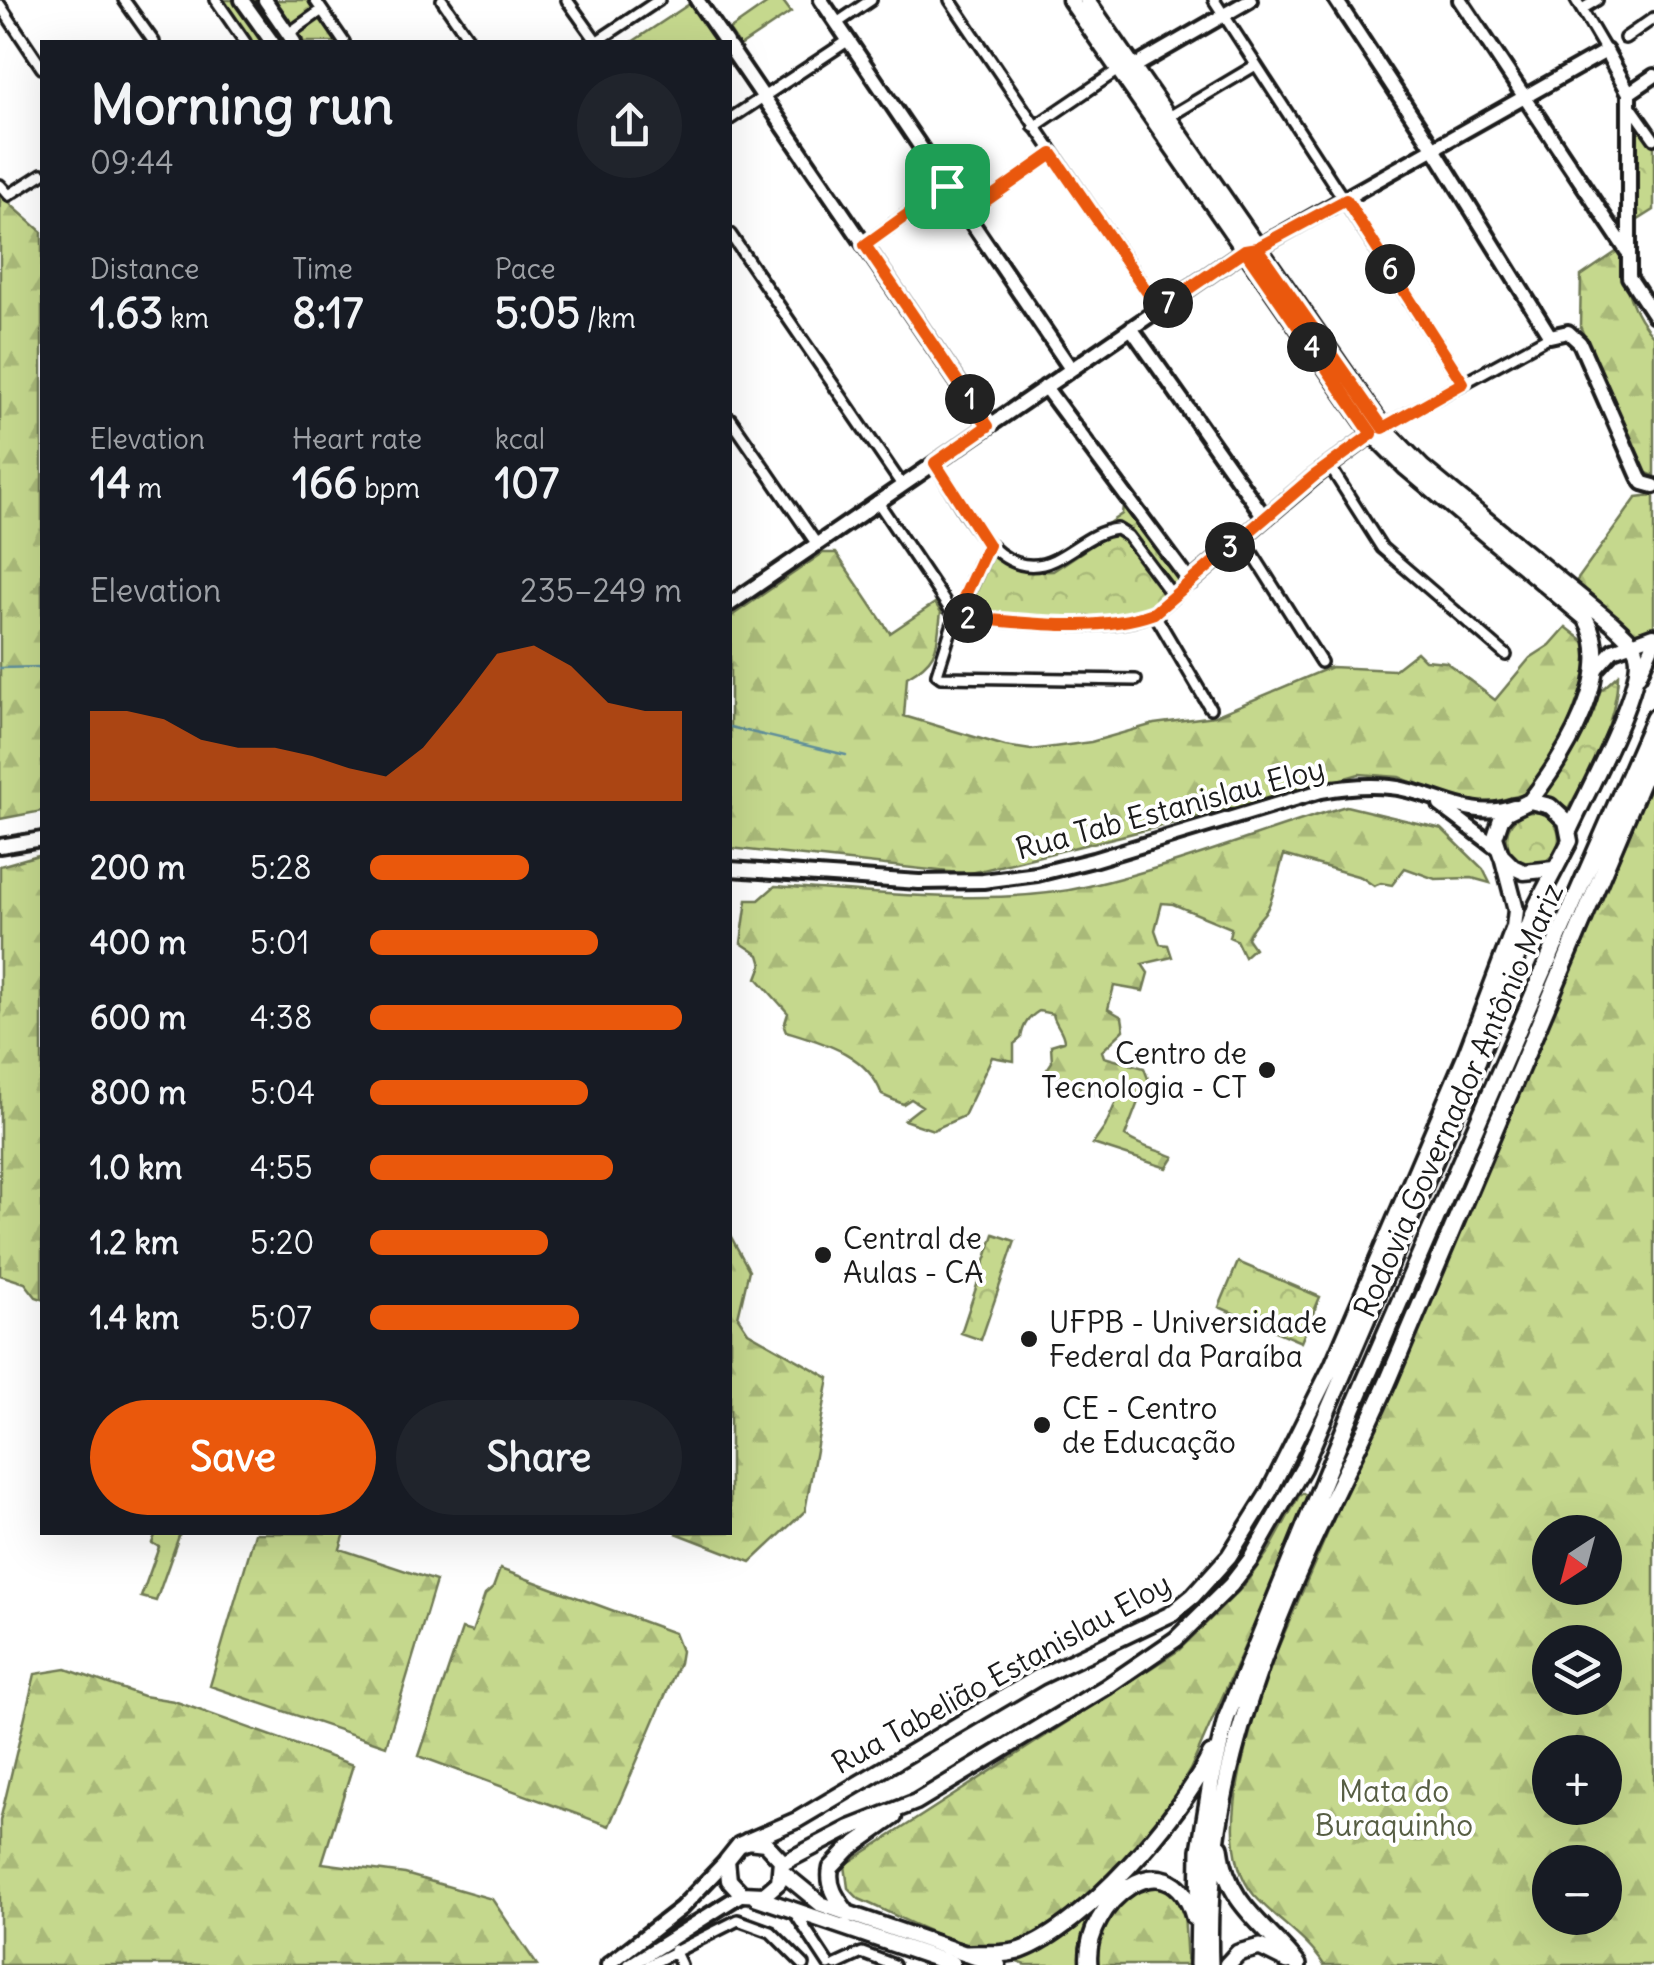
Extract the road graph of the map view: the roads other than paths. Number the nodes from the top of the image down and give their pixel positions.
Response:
1 (124, 0) edge
2 (216, 0) edge
3 (242, 0) edge
4 (265, 0) edge
5 (442, 0) edge
6 (568, 0) edge
7 (659, 0) edge
8 (696, 0) edge
9 (822, 0) edge
10 (871, 0) edge
11 (950, 0) edge
12 (1070, 0) edge
13 (1086, 0) edge
14 (1214, 0) edge
15 (1250, 0) edge
16 (1336, 0) edge
17 (1460, 0) edge
18 (1597, 0) edge
19 (0, 4) edge
20 (318, 5) edge
21 (1579, 5) edge
22 (1223, 14) junction
23 (1654, 18) edge
24 (837, 23) junction
25 (262, 28) junction
26 (291, 38) edge
27 (1625, 38) dead end
28 (153, 40) edge
29 (241, 40) edge
30 (244, 40) edge
31 (271, 40) edge
32 (343, 40) edge
33 (470, 40) edge
34 (596, 40) edge
35 (600, 40) edge
36 (724, 40) edge
37 (849, 40) junction
38 (732, 51) edge
39 (1606, 51) junction
40 (40, 65) edge
41 (1256, 65) junction
42 (1125, 69) junction
43 (1654, 76) edge
44 (764, 96) junction
45 (1526, 98) junction
46 (1629, 98) junction
47 (732, 118) edge
48 (1167, 118) junction
49 (1034, 127) junction
50 (1654, 139) edge
51 (1434, 149) junction
52 (1052, 154) junction
53 (40, 175) edge
54 (0, 185) edge
55 (947, 186) junction
56 (1346, 200) junction
57 (967, 214) junction
58 (732, 237) edge
59 (865, 245) junction
60 (1251, 249) junction
61 (1627, 251) junction
62 (1159, 309) junction
63 (1654, 316) edge
64 (1131, 328) junction
65 (1550, 336) junction
66 (1072, 369) junction
67 (1463, 383) junction
68 (1045, 387) junction
69 (732, 421) edge
70 (988, 426) junction
71 (1378, 431) junction
72 (935, 463) junction
73 (1330, 465) junction
74 (902, 485) junction
75 (1654, 486) edge
76 (877, 501) junction
77 (1264, 518) junction
78 (1242, 537) junction
79 (816, 543) junction
80 (988, 545) junction
81 (1190, 582) junction
82 (1173, 596) junction
83 (732, 603) edge
84 (1154, 613) junction
85 (955, 617) junction
86 (1654, 638) edge
87 (1632, 644) junction
88 (1506, 655) dead end
89 (1320, 662) dead end
90 (1594, 671) junction
91 (1136, 680) dead end
92 (1635, 688) junction
93 (1210, 708) dead end
94 (1654, 718) edge
95 (1654, 752) edge
96 (1434, 800) junction
97 (1523, 804) junction
98 (1570, 829) junction
99 (40, 839) edge
100 (0, 846) edge
101 (1499, 851) junction
102 (733, 869) edge
103 (1554, 869) junction
104 (1226, 1718) junction
105 (916, 1802) junction
106 (1217, 1819) junction
107 (747, 1842) junction
108 (727, 1860) junction
109 (782, 1868) junction
110 (748, 1895) junction
111 (794, 1910) junction
112 (850, 1916) junction
113 (824, 1920) junction
114 (1197, 1932) junction
115 (814, 1944) junction
116 (674, 1950) junction
117 (954, 1961) edge
118 (838, 1964) edge
119 (608, 1965) edge
120 (630, 1965) edge
121 (649, 1965) edge
122 (681, 1965) edge
123 (804, 1965) edge
124 (894, 1965) edge
125 (998, 1965) edge
126 (1090, 1965) edge
127 (1198, 1965) edge
128 (1210, 1965) edge
129 (1227, 1965) edge
130 (1296, 1965) edge

1 - 28 street
2 - 29 street
3 - 25 street
4 - 26 street
5 - 33 street
6 - 34 street
7 - 35 street
8 - 36 street
9 - 24 street
10 - 24 street
11 - 49 street
12 - 42 main road
13 - 42 main road
14 - 22 street
15 - 22 street
16 - 51 street
17 - 45 street
18 - 21 street
19 - 40 street
20 - 26 street
20 - 32 street
21 - 39 street
22 - 41 street
22 - 42 street
23 - 27 street
24 - 37 street
25 - 30 street
25 - 31 street
37 - 44 street
37 - 55 street
38 - 44 street
39 - 45 street
39 - 46 street
41 - 48 street
41 - 56 street
42 - 48 main road
42 - 49 street
42 - 60 main road
43 - 46 street
44 - 47 street
44 - 59 street
45 - 51 street
45 - 61 street
46 - 50 street
46 - 61 street
48 - 60 main road
49 - 52 street
51 - 56 street
51 - 65 street
52 - 57 street
52 - 62 street
53 - 54 street
55 - 57 street
55 - 59 street
56 - 60 street
56 - 67 street
57 - 66 street
58 - 74 street
59 - 70 street
60 - 62 street
60 - 71 main road
61 - 63 street
62 - 64 street
64 - 66 street
64 - 77 street
65 - 67 street
65 - 75 street
66 - 68 street
67 - 71 street
68 - 70 street
68 - 81 street
69 - 79 street
70 - 72 street
71 - 73 street
71 - 87 main road
71 - 90 main road
72 - 74 street
72 - 80 street
73 - 77 street
73 - 88 street
74 - 76 street
76 - 79 street
76 - 85 street
77 - 78 street
78 - 81 street
78 - 89 street
79 - 83 street
80 - 82 street
80 - 85 street
81 - 82 street
82 - 84 street
84 - 85 street
84 - 93 street
85 - 91 street
86 - 87 street
86 - 92 street
87 - 90 street
87 - 92 main road
90 - 97 main road
92 - 98 main road
94 - 104 highway, Rodovia Governador Antônio Mariz
95 - 106 highway, Rodovia Governador Antônio Mariz
96 - 97 street, Rua Tab Estanislau Eloy
96 - 101 street, Rua Tab Estanislau Eloy
96 - 102 street, Rua Tab Estanislau Eloy
97 - 98 main road
97 - 101 main road
98 - 103 main road
99 - 100 street
101 - 103 main road
101 - 107 main road, Rua Tabelião Estanislau Eloy
103 - 105 main road, Rua Tabelião Estanislau Eloy
104 - 114 highway, Rodovia Governador Antônio Mariz
104 - 117 highway
105 - 109 main road, Rua Tabelião Estanislau Eloy
105 - 112 main road
106 - 128 highway, Rodovia Governador Antônio Mariz
106 - 130 highway
107 - 108 main road
107 - 109 main road
108 - 110 main road
108 - 119 street
109 - 110 main road
109 - 112 main road
110 - 111 main road
110 - 120 street
111 - 113 main road
111 - 115 street
112 - 117 main road
113 - 115 street
113 - 117 main road
114 - 126 highway
114 - 127 highway, Rodovia Governador Antônio Mariz
115 - 118 street
116 - 121 street
116 - 122 street
116 - 123 street
117 - 125 main road
118 - 124 street
129 - 130 highway

